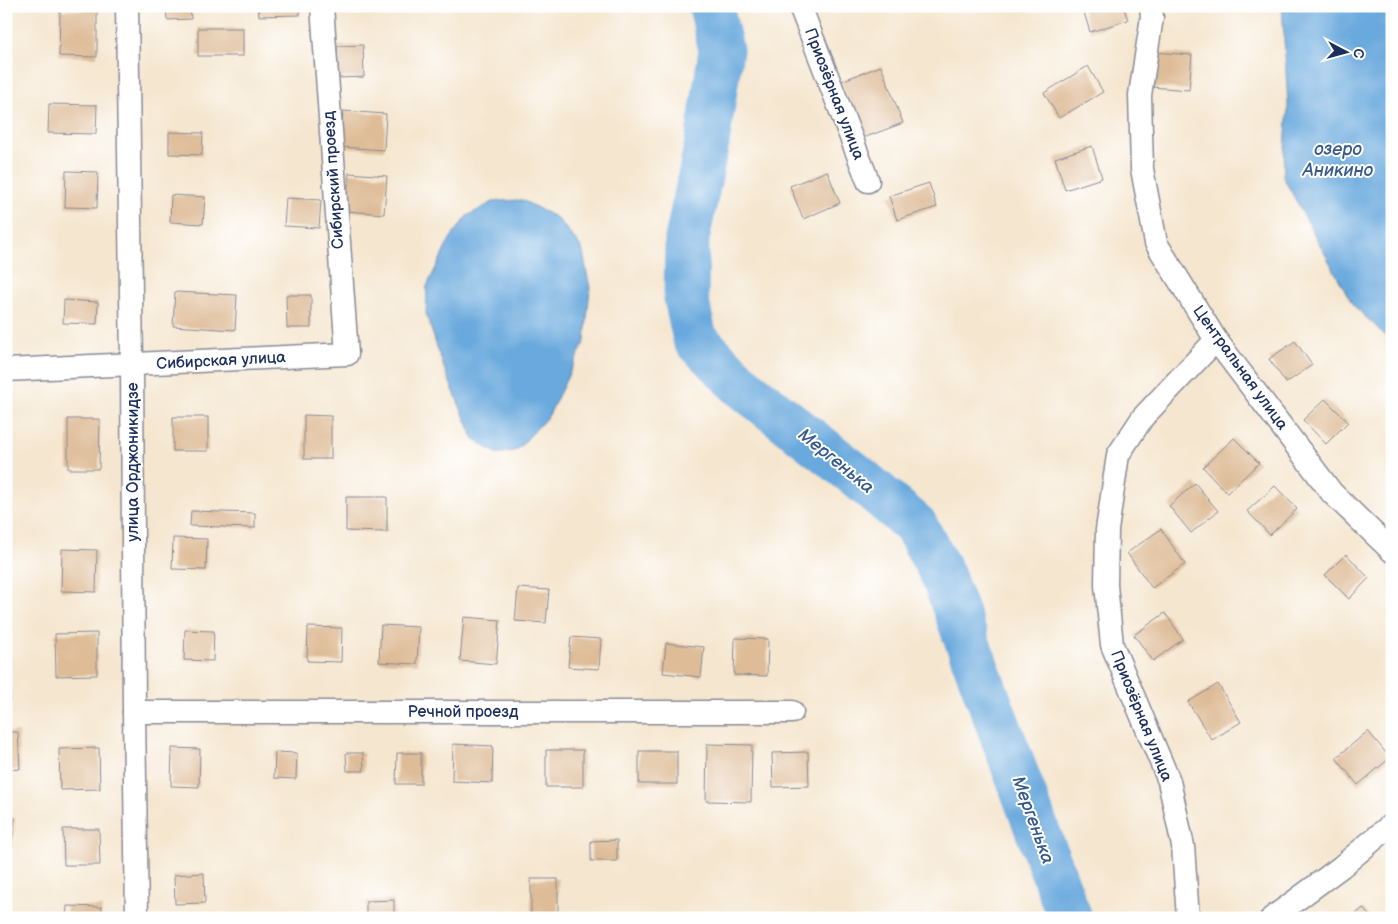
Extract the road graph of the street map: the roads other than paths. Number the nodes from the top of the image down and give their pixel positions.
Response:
1 (127, 6) edge
2 (322, 6) edge
3 (800, 6) edge
4 (1151, 6) edge
5 (868, 181) dead end
6 (1216, 340) junction
7 (346, 354) joint
8 (132, 365) junction
9 (6, 370) edge
10 (1392, 551) edge
11 (134, 712) junction
12 (792, 712) dead end
13 (1392, 824) edge
14 (137, 918) edge
15 (1188, 918) edge
16 (1272, 918) edge

1 - 8 street, улица Орджоникидзе
2 - 7 street, Сибирский проезд
3 - 5 street, Приозёрная улица
4 - 6 street, Центральная улица
6 - 10 street, Центральная улица
6 - 15 street, Приозёрная улица
7 - 8 street, Сибирская улица
8 - 9 street, Сибирская улица
8 - 11 street, улица Орджоникидзе
11 - 12 street, Речной проезд
11 - 14 street, улица Орджоникидзе
13 - 16 street

